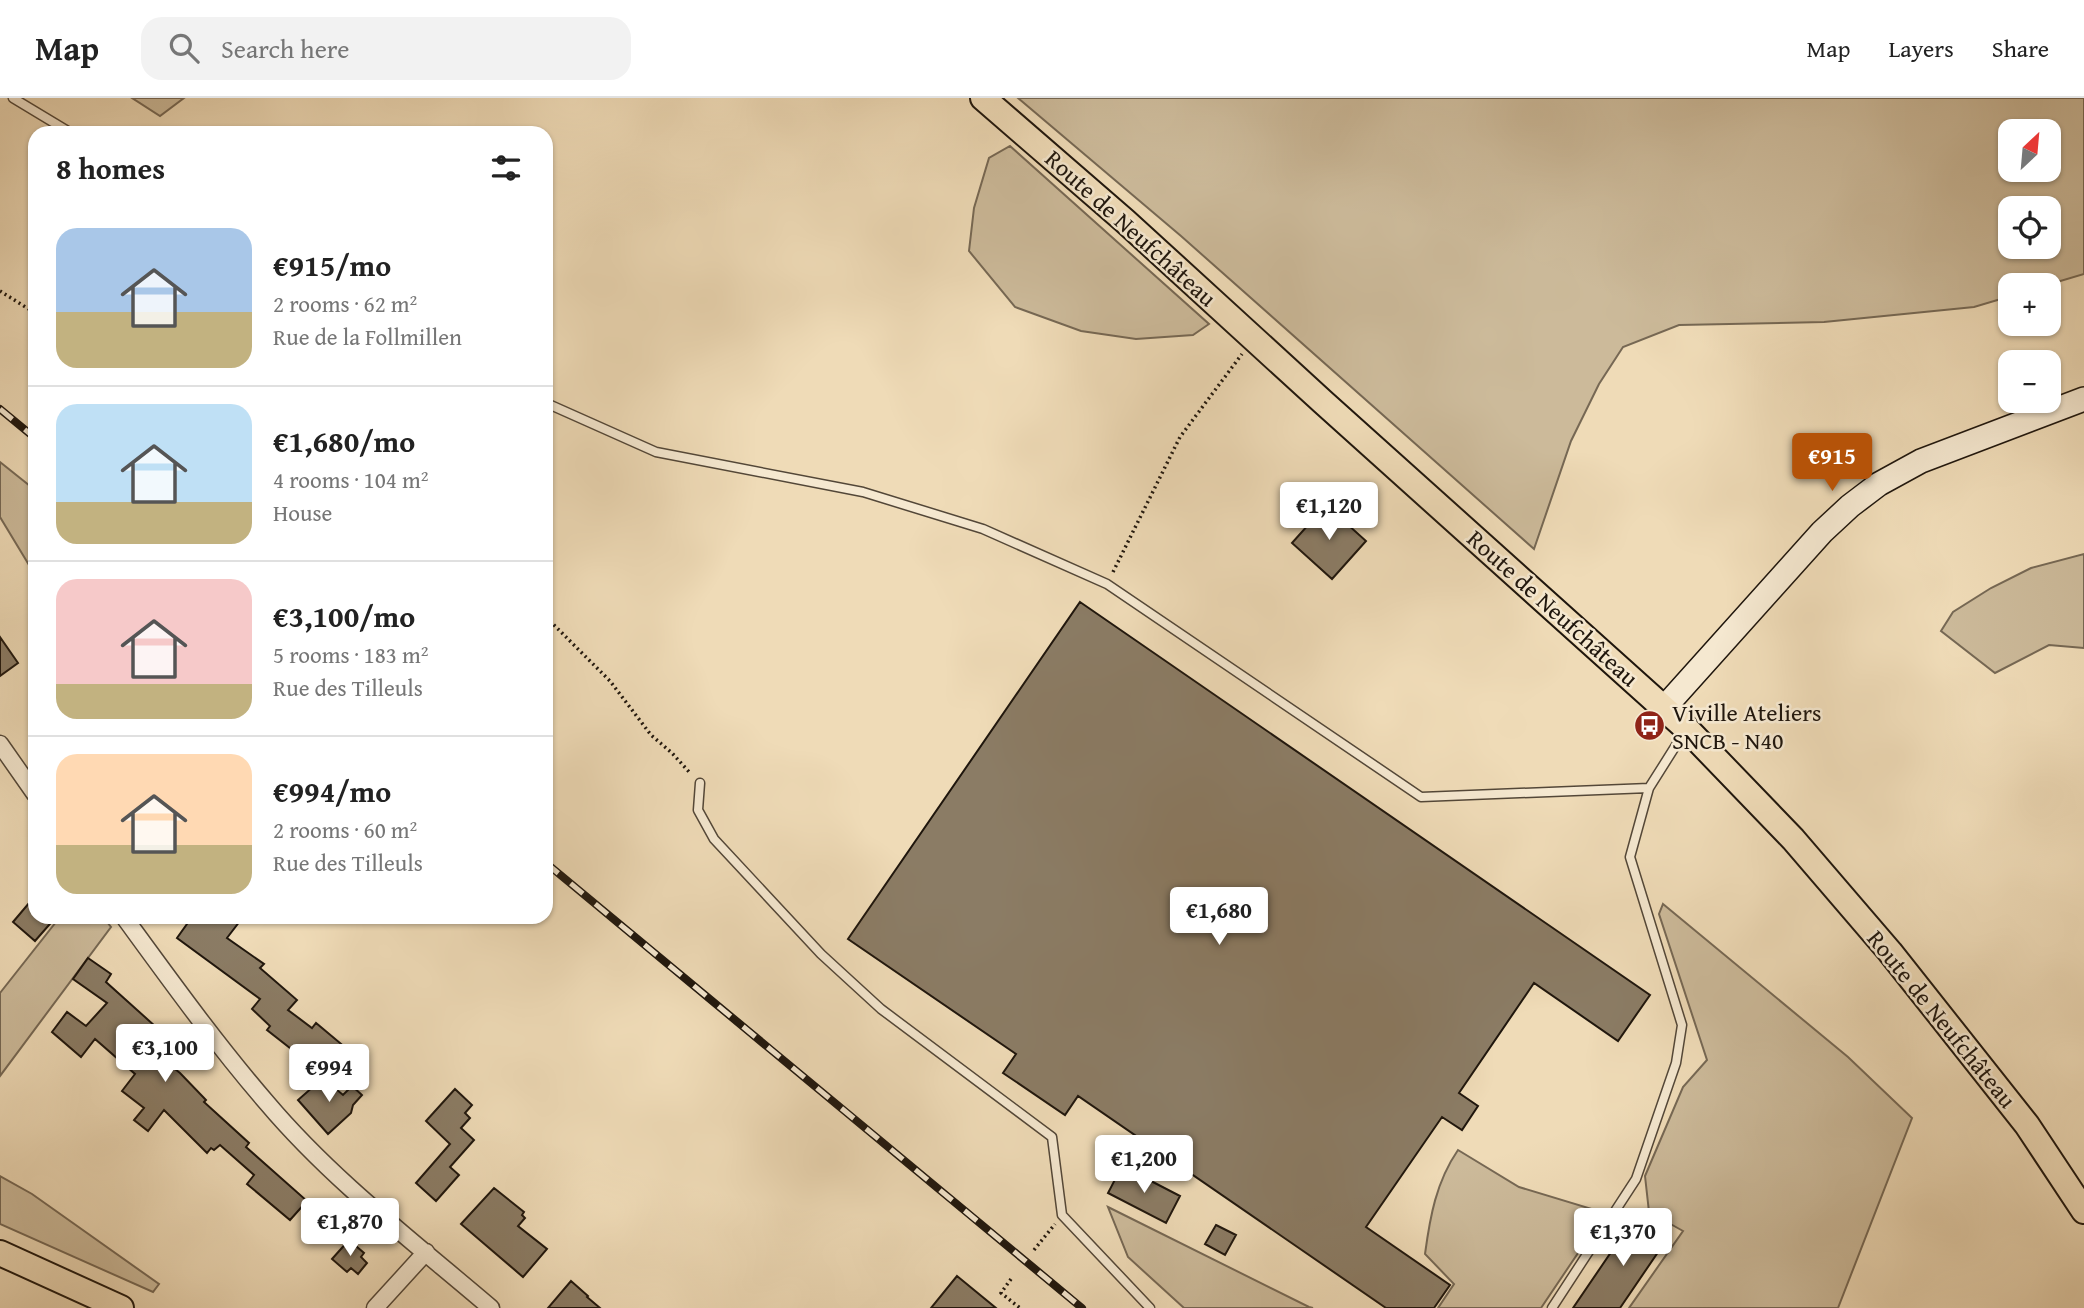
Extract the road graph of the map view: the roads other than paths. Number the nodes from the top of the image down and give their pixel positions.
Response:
1 (13, 98) edge
2 (983, 98) edge
3 (59, 126) edge
4 (2084, 399) edge
5 (553, 406) edge
6 (1664, 708) junction
7 (1687, 729) junction
8 (0, 744) edge
9 (700, 783) road end
10 (28, 784) edge
11 (1649, 788) junction
12 (129, 924) edge
13 (2084, 1211) edge
14 (426, 1252) junction
15 (0, 1253) edge
16 (121, 1308) edge
17 (375, 1308) edge
18 (491, 1308) edge
19 (1150, 1308) edge
20 (1552, 1308) edge

1 - 3 lane
2 - 6 main road, Route de Neufchâteau
4 - 6 street
5 - 11 lane
6 - 7 main road, Route de Neufchâteau
7 - 11 lane
7 - 13 main road, Route de Neufchâteau
8 - 10 street
9 - 19 lane
11 - 20 lane
12 - 14 street
14 - 17 street
14 - 18 street
15 - 16 main road

